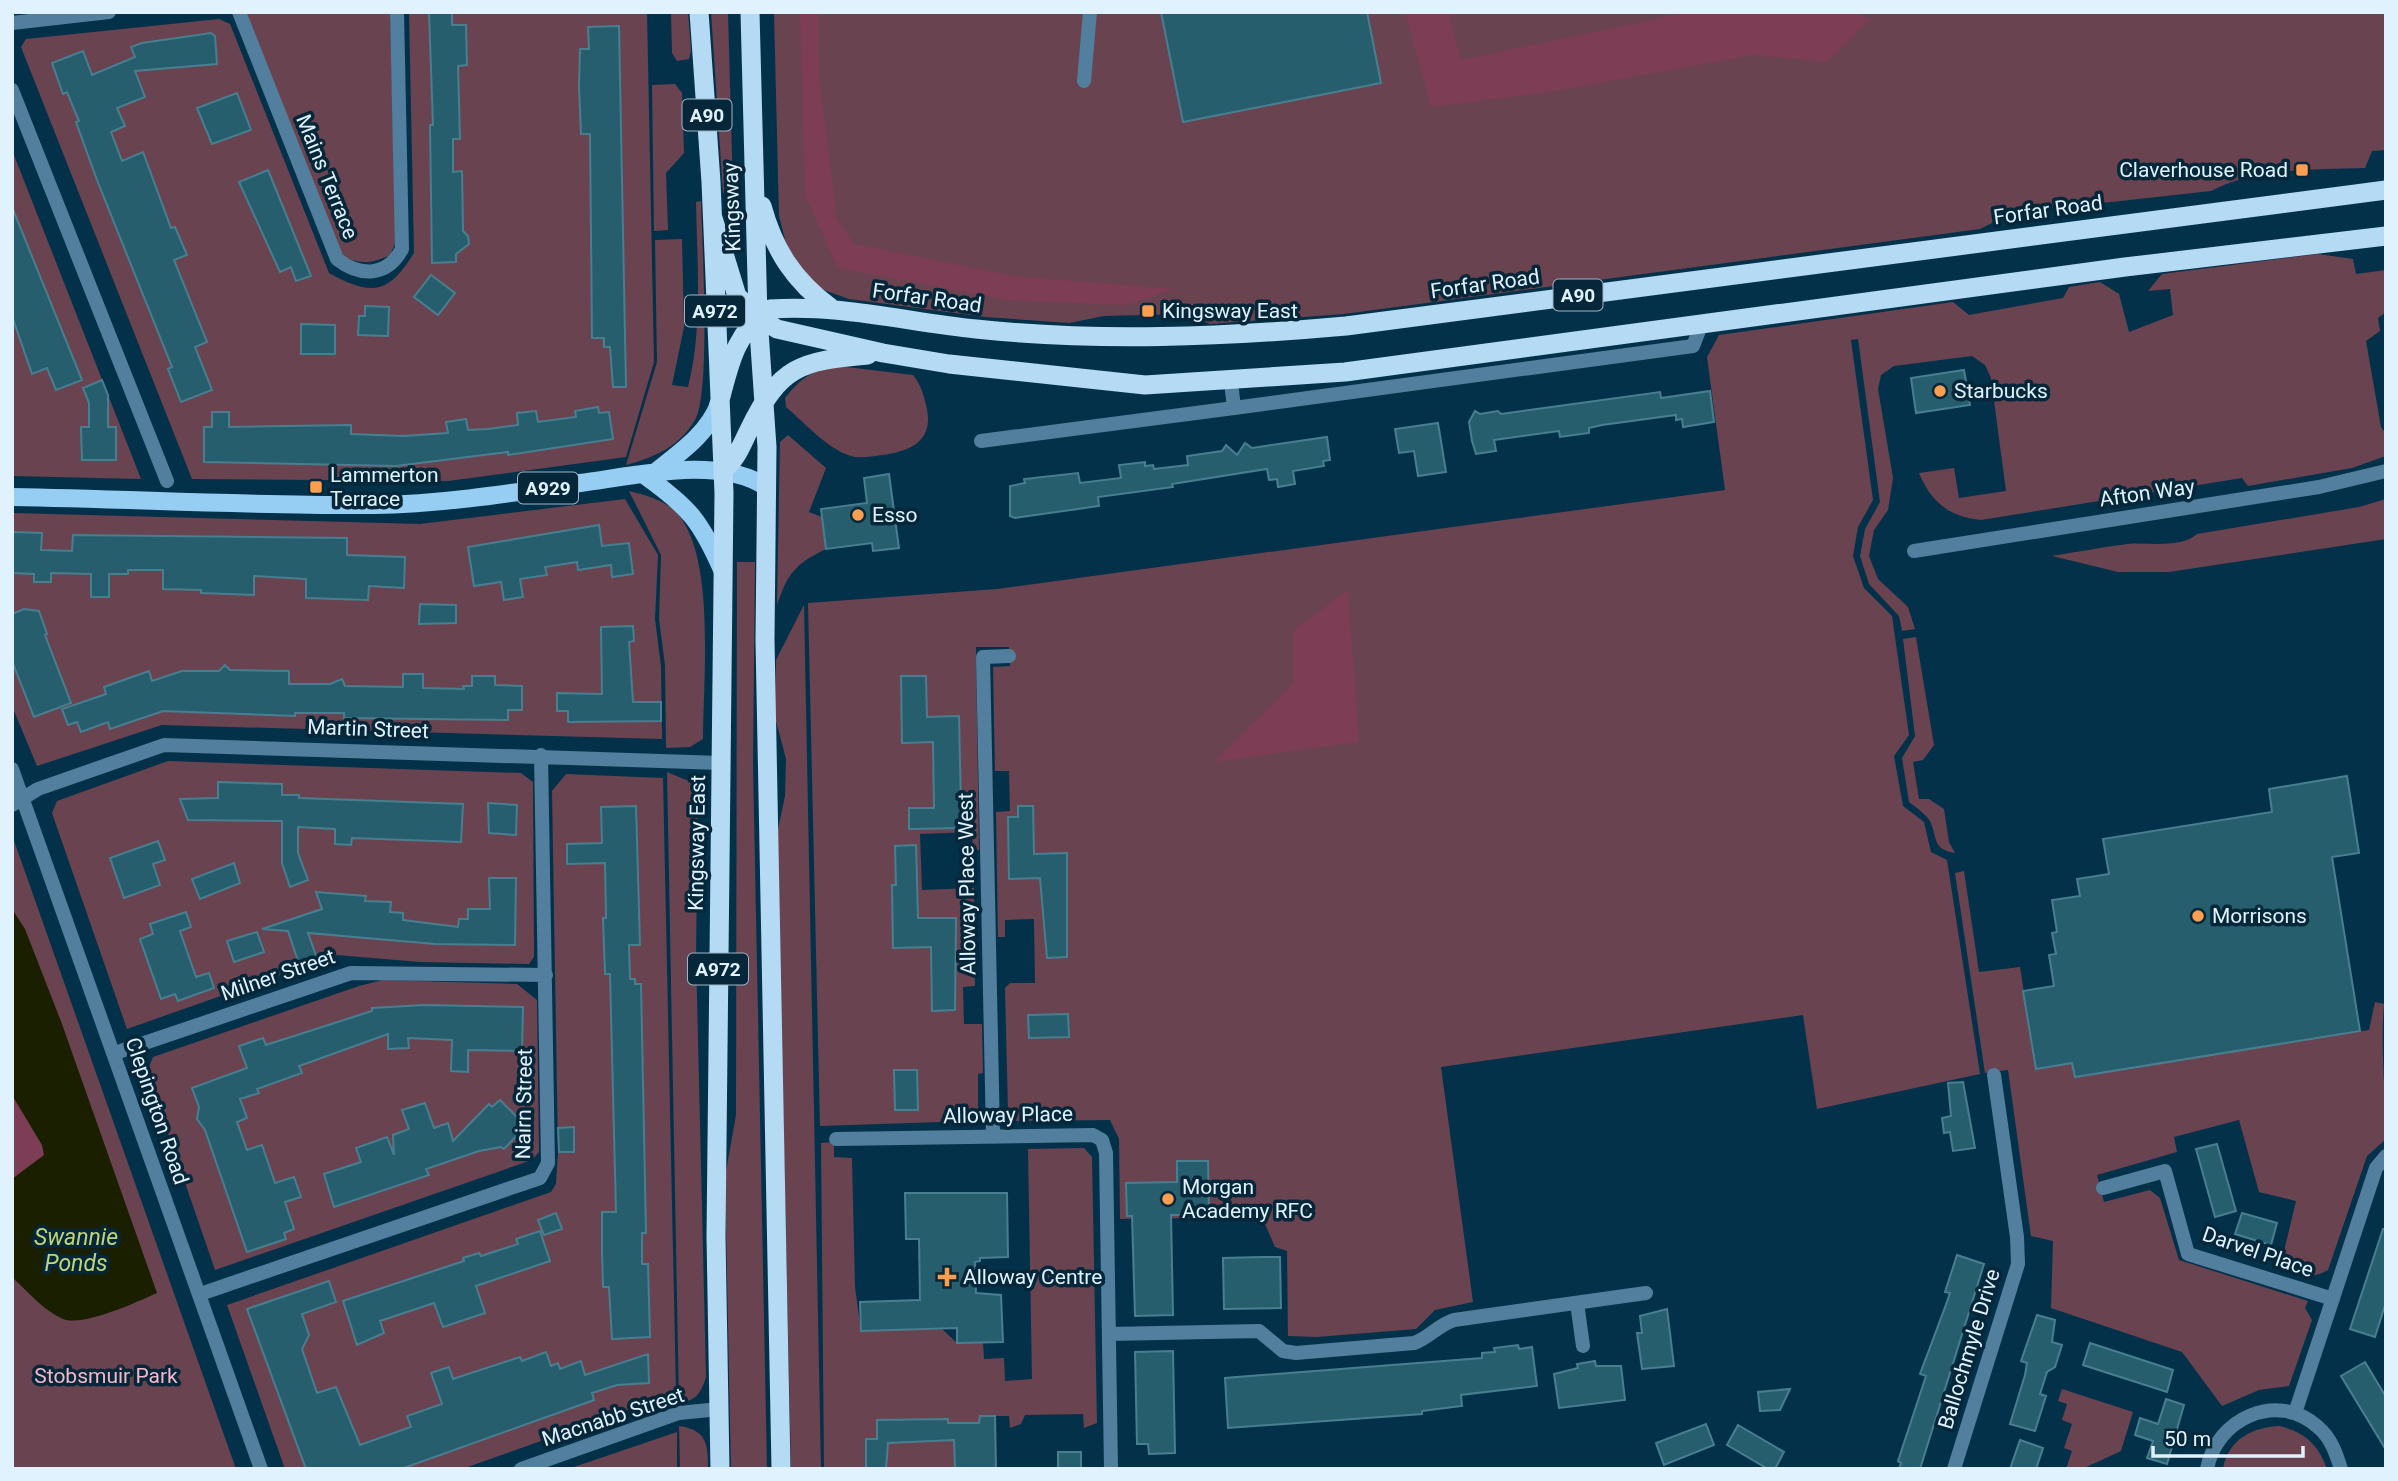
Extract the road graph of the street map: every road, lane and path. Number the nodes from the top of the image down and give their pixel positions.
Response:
1 (109, 12) edge
2 (239, 12) edge
3 (397, 12) edge
4 (699, 12) edge
5 (750, 12) edge
6 (1090, 12) edge
7 (12, 23) edge
8 (1084, 81) dead end
9 (12, 90) edge
10 (754, 178) junction
11 (2386, 190) edge
12 (713, 218) junction
13 (2386, 236) edge
14 (831, 308) junction
15 (758, 317) junction
16 (1702, 323) junction
17 (884, 354) junction
18 (1231, 382) junction
19 (764, 400) junction
20 (719, 404) junction
21 (1234, 408) junction
22 (981, 441) dead end
23 (723, 470) junction
24 (2386, 471) edge
25 (649, 475) junction
26 (167, 481) dead end
27 (766, 487) junction
28 (12, 497) edge
29 (1914, 551) dead end
30 (723, 572) junction
31 (1009, 656) dead end
32 (541, 755) junction
33 (722, 763) junction
34 (12, 768) edge
35 (18, 802) edge
36 (545, 975) junction
37 (115, 1053) junction
38 (1994, 1075) dead end
39 (993, 1135) junction
40 (836, 1139) dead end
41 (2386, 1156) edge
42 (2103, 1188) dead end
43 (1646, 1293) dead end
44 (200, 1294) junction
45 (2333, 1299) junction
46 (1577, 1303) junction
47 (1109, 1334) junction
48 (1583, 1346) dead end
49 (719, 1409) junction
50 (2295, 1413) junction
51 (552, 1463) edge
52 (261, 1469) edge
53 (521, 1469) edge
54 (720, 1469) edge
55 (781, 1469) edge
56 (1111, 1469) edge
57 (1954, 1469) edge
58 (2207, 1469) edge
59 (2341, 1469) edge

1 - 7 street
2 - 3 street, Mains Terrace
4 - 12 highway, Kingsway / A90
5 - 10 highway, Kingsway / A90
6 - 8 street
9 - 26 street
10 - 14 highway, A90
10 - 15 highway, Kingsway / A90
11 - 14 highway, Forfar Road / A90
12 - 15 highway, A90
12 - 20 highway, Kingsway East / A972
13 - 16 highway, A90
14 - 15 highway, Forfar Road / A90
15 - 17 highway, A90
15 - 19 highway, A972
15 - 20 highway
16 - 18 highway, A90
16 - 21 street
17 - 18 highway, A90
17 - 19 highway, A90
18 - 21 street
19 - 23 highway
19 - 27 highway, A972
20 - 23 highway, Kingsway East / A972
20 - 25 main road
21 - 22 street
23 - 25 main road, A929
23 - 27 main road, A929
23 - 30 highway, Kingsway East / A972
24 - 29 street, Afton Way
25 - 28 main road, A929
25 - 30 main road
27 - 55 highway, A972
30 - 33 highway, Kingsway East / A972
31 - 39 street, Alloway Place West
32 - 33 street, Martin Street
32 - 35 street, Martin Street
32 - 36 street, Nairn Street
33 - 49 highway, Kingsway East / A972
34 - 35 street, Clepington Road
35 - 37 street, Clepington Road
36 - 37 street, Milner Street
36 - 44 street, Nairn Street
37 - 44 street, Clepington Road
38 - 57 street, Ballochmyle Drive
39 - 40 street, Alloway Place
39 - 47 street, Alloway Place
41 - 45 street
42 - 45 street, Darvel Place
43 - 46 street
44 - 52 street, Clepington Road
45 - 50 street
46 - 47 street
46 - 48 street
47 - 56 street, Alloway Place
49 - 51 street, Macnabb Street
49 - 54 highway, Kingsway East / A972
50 - 58 street
50 - 59 street
51 - 53 street, Macnabb Street

